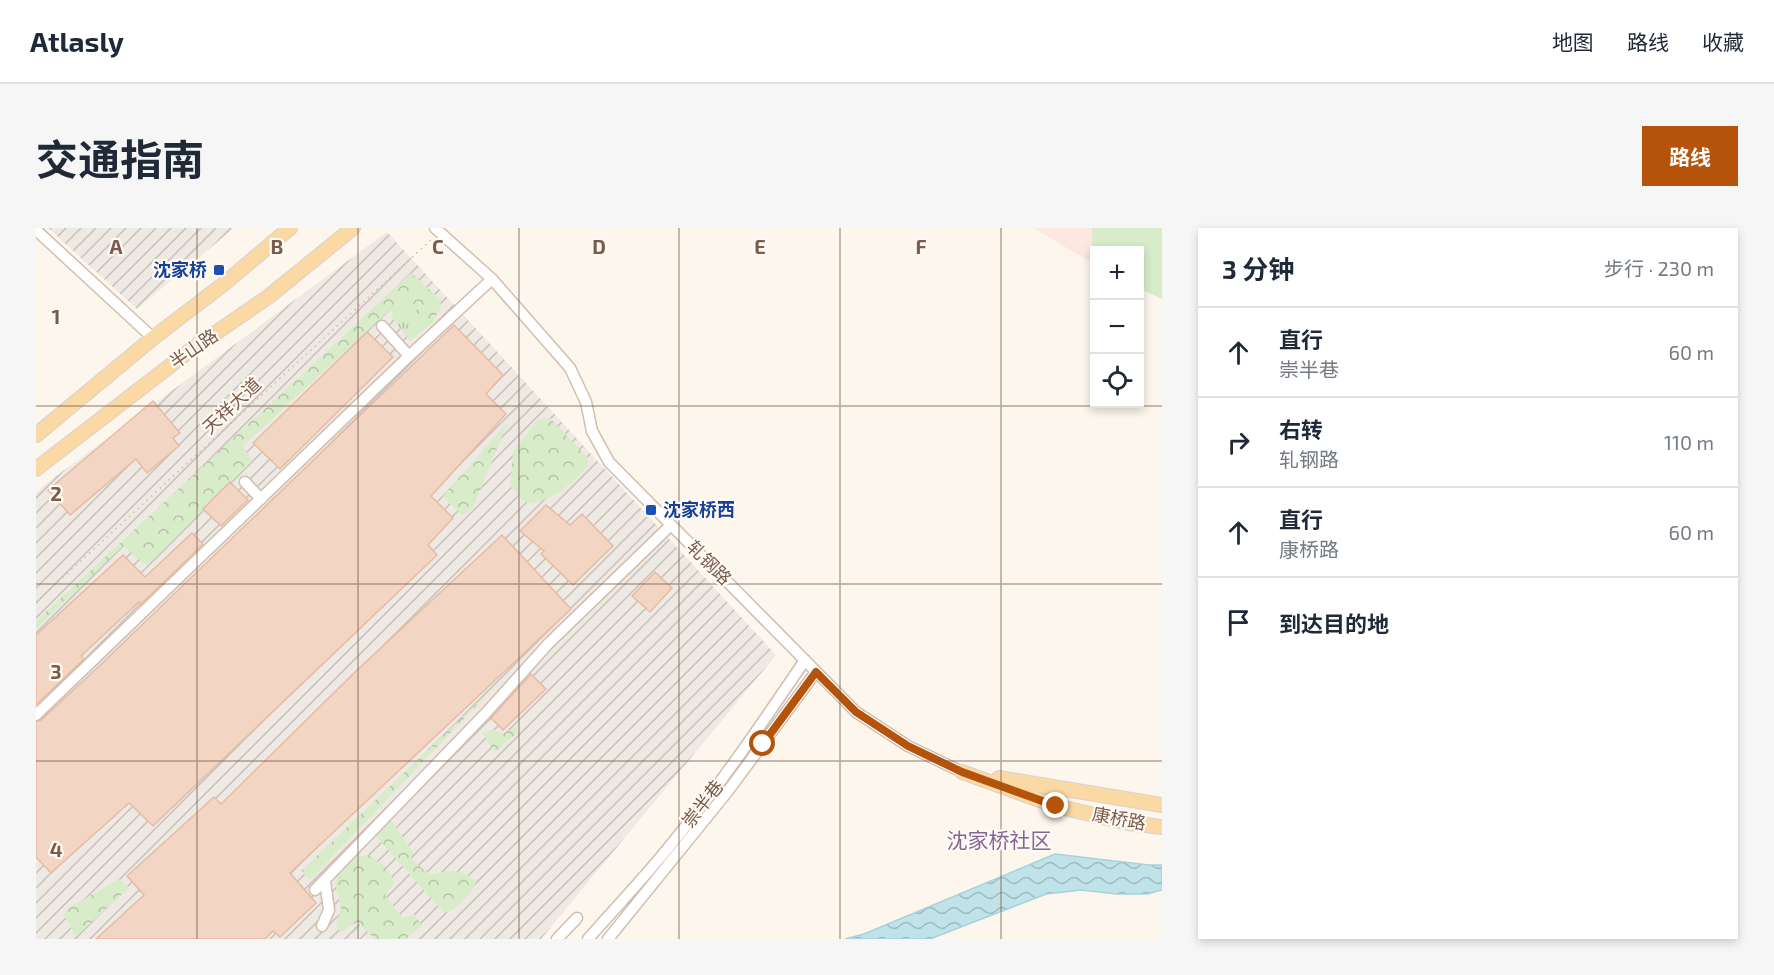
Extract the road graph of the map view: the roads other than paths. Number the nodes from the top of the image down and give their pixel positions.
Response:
1 (290, 228) edge
2 (353, 228) edge
3 (36, 230) edge
4 (437, 230) edge
5 (492, 279) junction
6 (382, 326) dead end
7 (153, 338) junction
8 (409, 356) junction
9 (36, 435) edge
10 (36, 469) edge
11 (245, 482) dead end
12 (261, 499) junction
13 (671, 525) junction
14 (805, 660) junction
15 (816, 672) junction
16 (36, 715) edge
17 (962, 772) junction
18 (1162, 805) edge
19 (1162, 827) edge
20 (325, 881) junction
21 (315, 890) dead end
22 (577, 918) dead end
23 (322, 926) dead end
24 (557, 939) edge
25 (588, 939) edge
26 (608, 939) edge

1 - 7 main road, 半山路
2 - 10 main road, 半山路
3 - 7 street
4 - 5 street, 轧钢路
5 - 8 street
5 - 13 street, 轧钢路
6 - 8 street
7 - 9 main road, 半山路
8 - 12 street
11 - 12 street
12 - 16 street
13 - 14 street, 轧钢路
13 - 20 street
14 - 15 street, 轧钢路
14 - 25 street, 崇半巷
15 - 17 street, 轧钢路
15 - 26 street, 崇半巷
17 - 18 main road, 康桥路
17 - 19 main road, 康桥路
20 - 21 street
20 - 23 street
22 - 24 street

